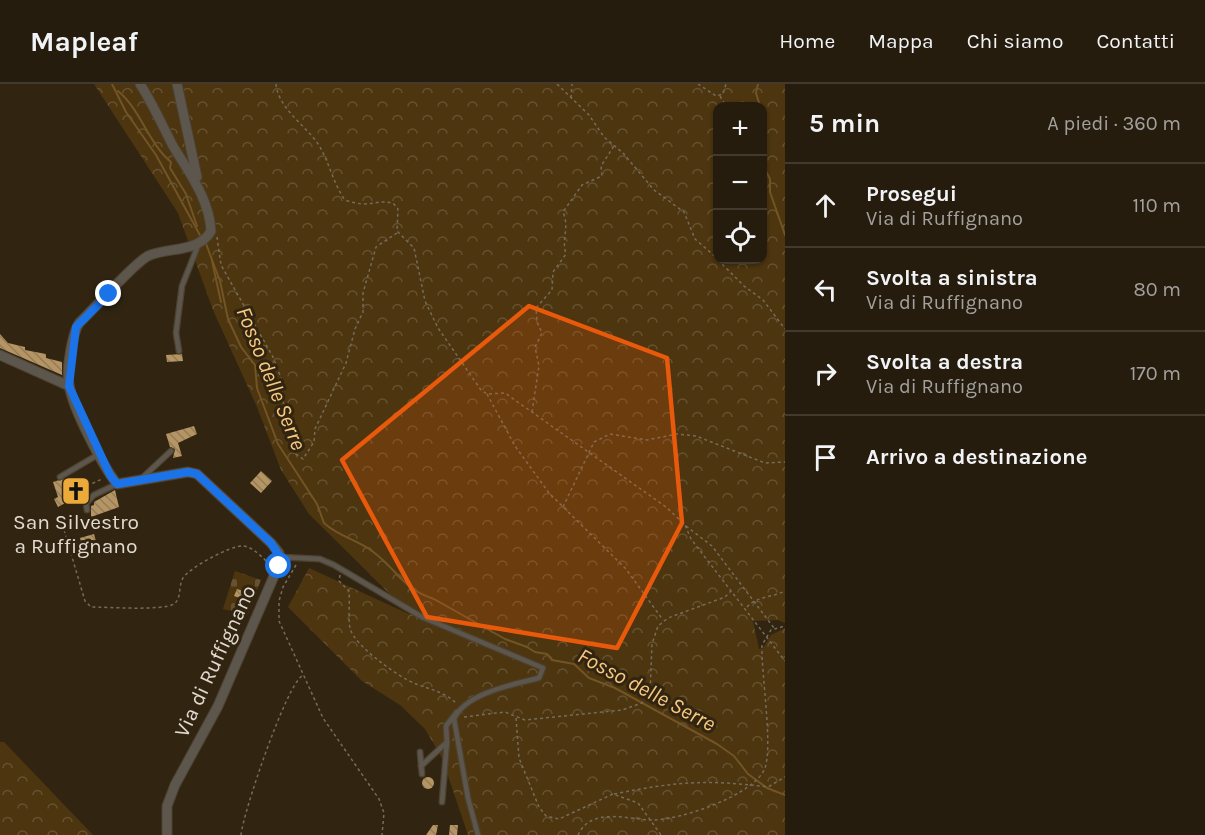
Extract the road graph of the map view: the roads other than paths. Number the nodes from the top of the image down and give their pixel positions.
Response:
1 (140, 84) edge
2 (177, 84) edge
3 (199, 185) junction
4 (206, 237) junction
5 (179, 351) dead end
6 (0, 355) edge
7 (69, 386) junction
8 (171, 451) dead end
9 (99, 454) junction
10 (60, 477) dead end
11 (140, 481) junction
12 (117, 484) junction
13 (87, 510) dead end
14 (280, 560) junction
15 (461, 710) junction
16 (447, 742) junction
17 (420, 752) dead end
18 (421, 766) junction
19 (422, 774) dead end
20 (442, 802) dead end
21 (167, 835) edge
22 (478, 835) edge

1 - 3 street
2 - 3 street
3 - 4 street
4 - 5 lane
4 - 7 street
6 - 7 street
7 - 9 street
8 - 11 lane
9 - 10 lane
9 - 12 street
11 - 12 street
11 - 14 street
12 - 13 lane
14 - 15 lane
14 - 21 street, Via di Ruffignano
15 - 16 lane
15 - 22 lane
16 - 18 lane
16 - 20 lane
17 - 18 lane
18 - 19 lane

